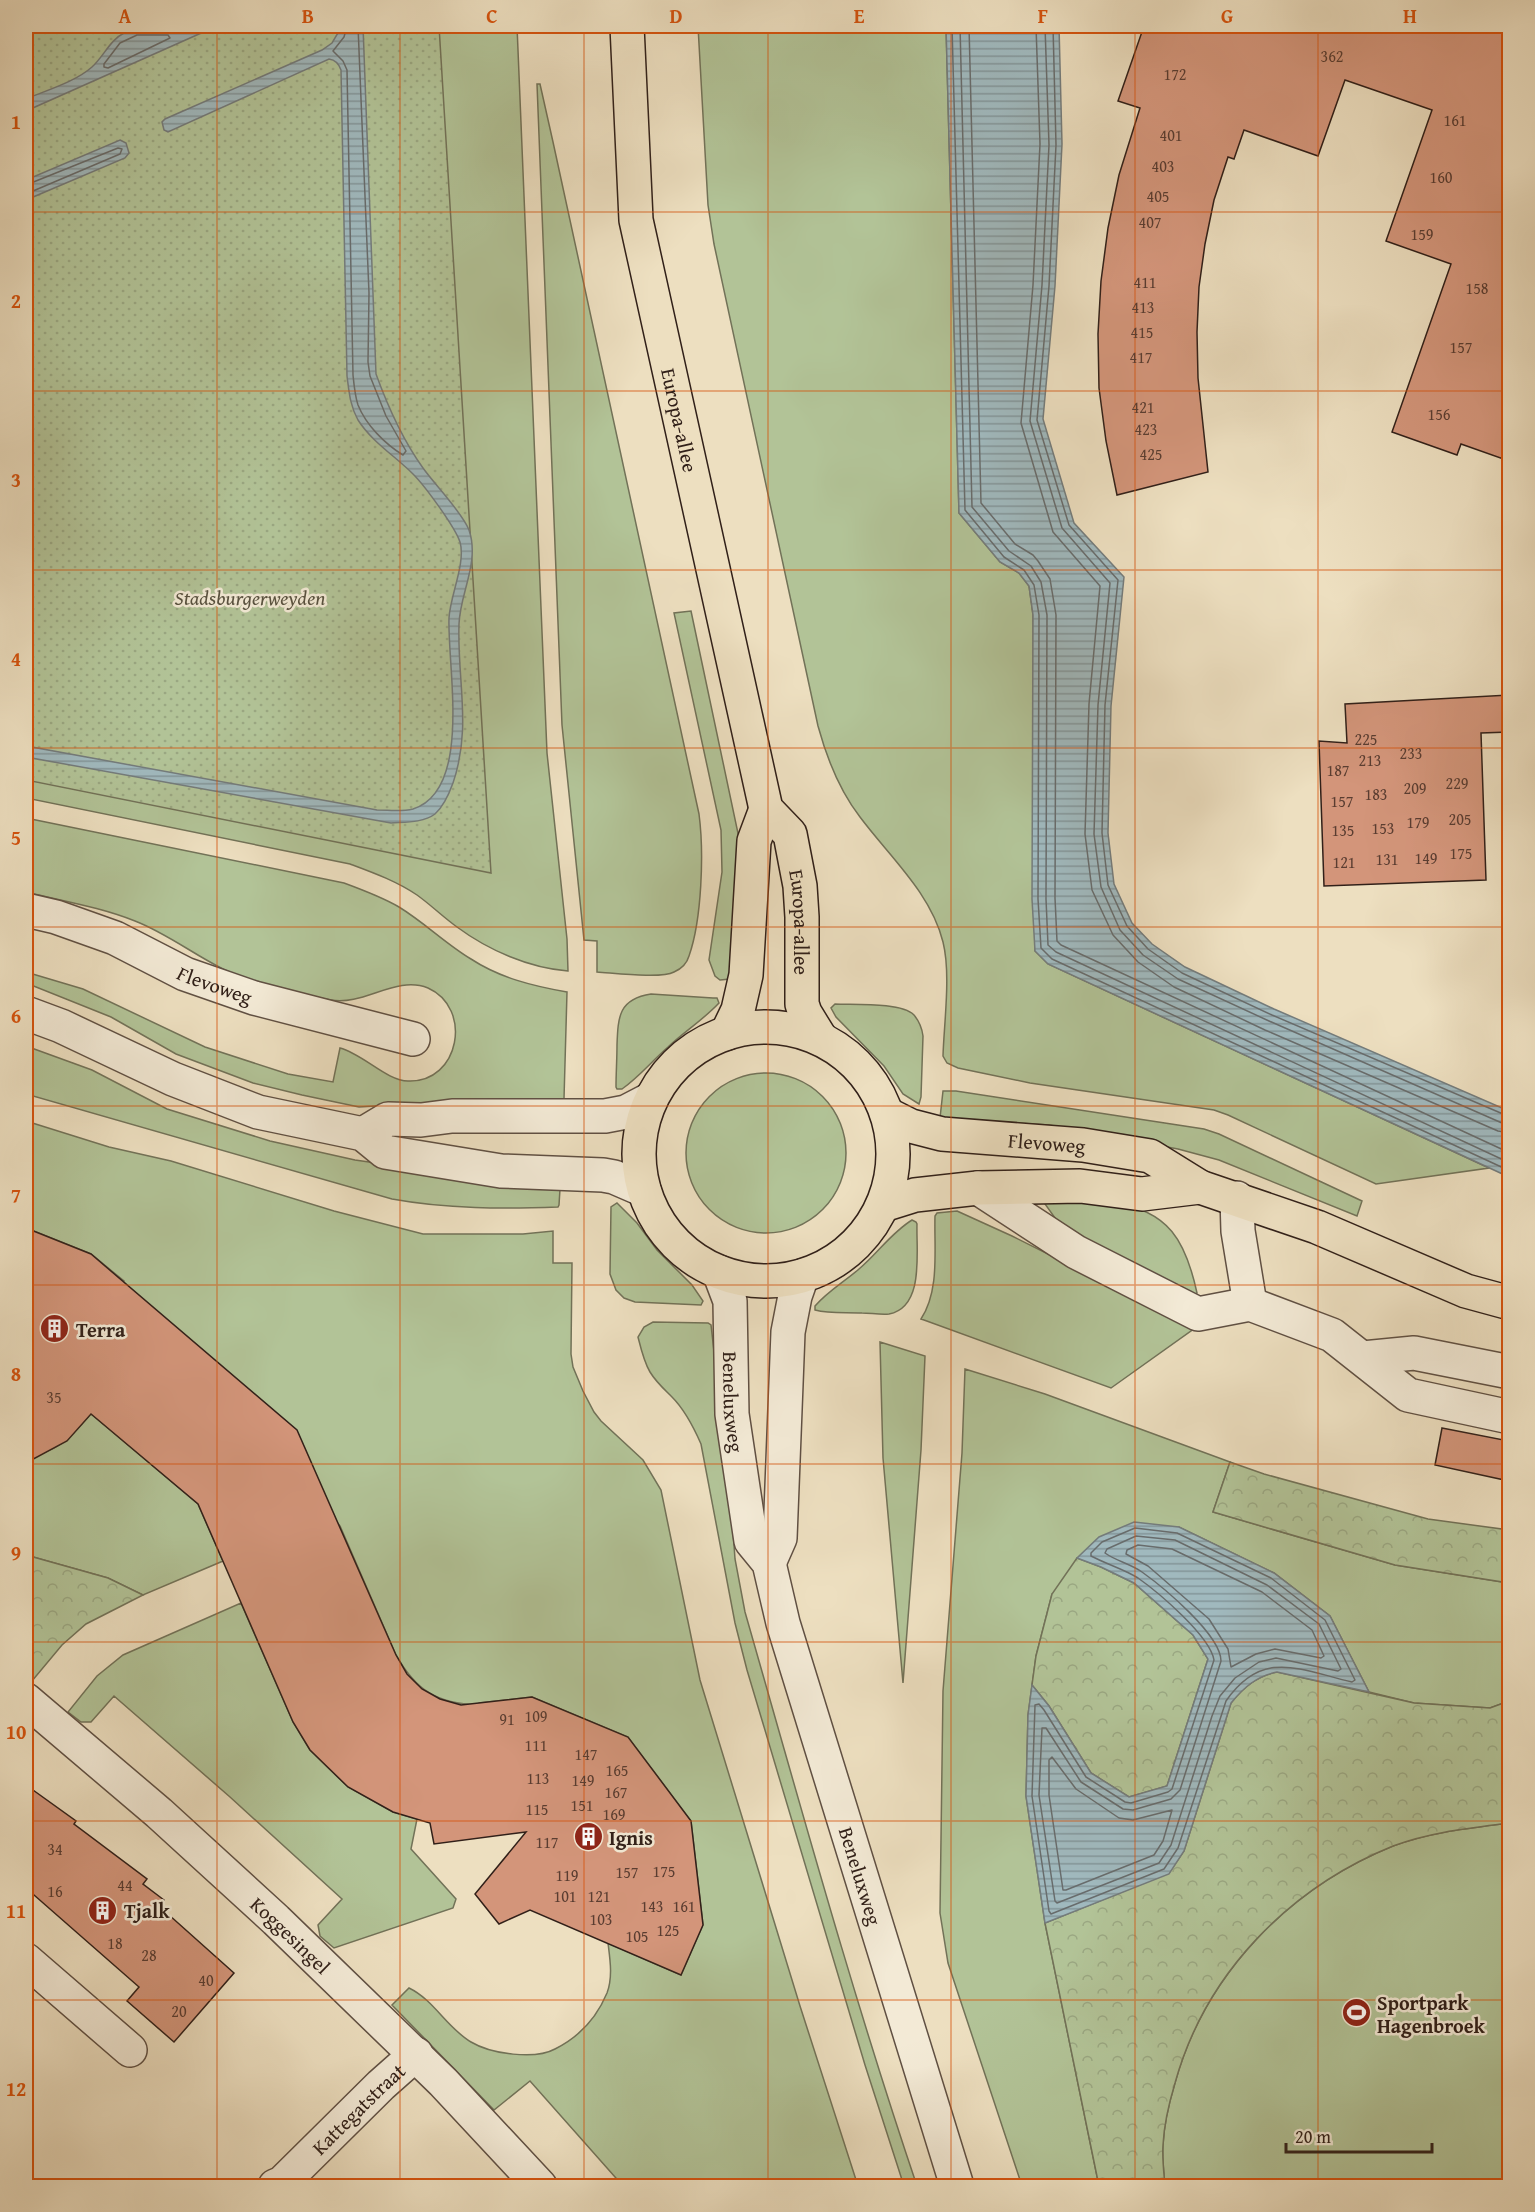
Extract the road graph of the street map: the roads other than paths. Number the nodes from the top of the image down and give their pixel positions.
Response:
1 (627, 26) edge
2 (766, 809) junction
3 (26, 910) edge
4 (26, 1013) edge
5 (727, 1033) junction
6 (412, 1039) dead end
7 (821, 1039) junction
8 (651, 1099) junction
9 (887, 1114) junction
10 (363, 1134) junction
11 (1200, 1187) junction
12 (978, 1188) junction
13 (644, 1190) junction
14 (1237, 1198) junction
15 (883, 1205) junction
16 (719, 1272) junction
17 (802, 1276) junction
18 (1509, 1303) edge
19 (1250, 1304) junction
20 (1363, 1358) junction
21 (1509, 1372) edge
22 (1509, 1417) edge
23 (769, 1563) junction
24 (26, 1700) edge
25 (26, 1960) edge
26 (130, 2050) dead end
27 (416, 2054) junction
28 (281, 2185) edge
29 (540, 2187) edge
30 (957, 2187) edge

1 - 2 main road, Europa-allee
2 - 5 main road
2 - 7 main road, Europa-allee
3 - 6 street, Flevoweg
4 - 10 street
5 - 7 main road
5 - 8 main road
7 - 9 main road
8 - 10 street
8 - 13 main road
9 - 11 main road, Flevoweg
9 - 15 main road
10 - 13 street
11 - 12 main road, Flevoweg
11 - 14 main road, Flevoweg
12 - 15 main road, Flevoweg
12 - 19 street
13 - 16 main road
14 - 18 main road, Flevoweg
14 - 19 street
15 - 17 main road
16 - 17 main road
16 - 23 street, Beneluxweg
17 - 23 street
19 - 20 street
20 - 21 street
20 - 22 street
23 - 30 street, Beneluxweg
24 - 27 street, Koggesingel
25 - 26 street
27 - 28 street, Kattegatstraat
27 - 29 street, Koggesingel

